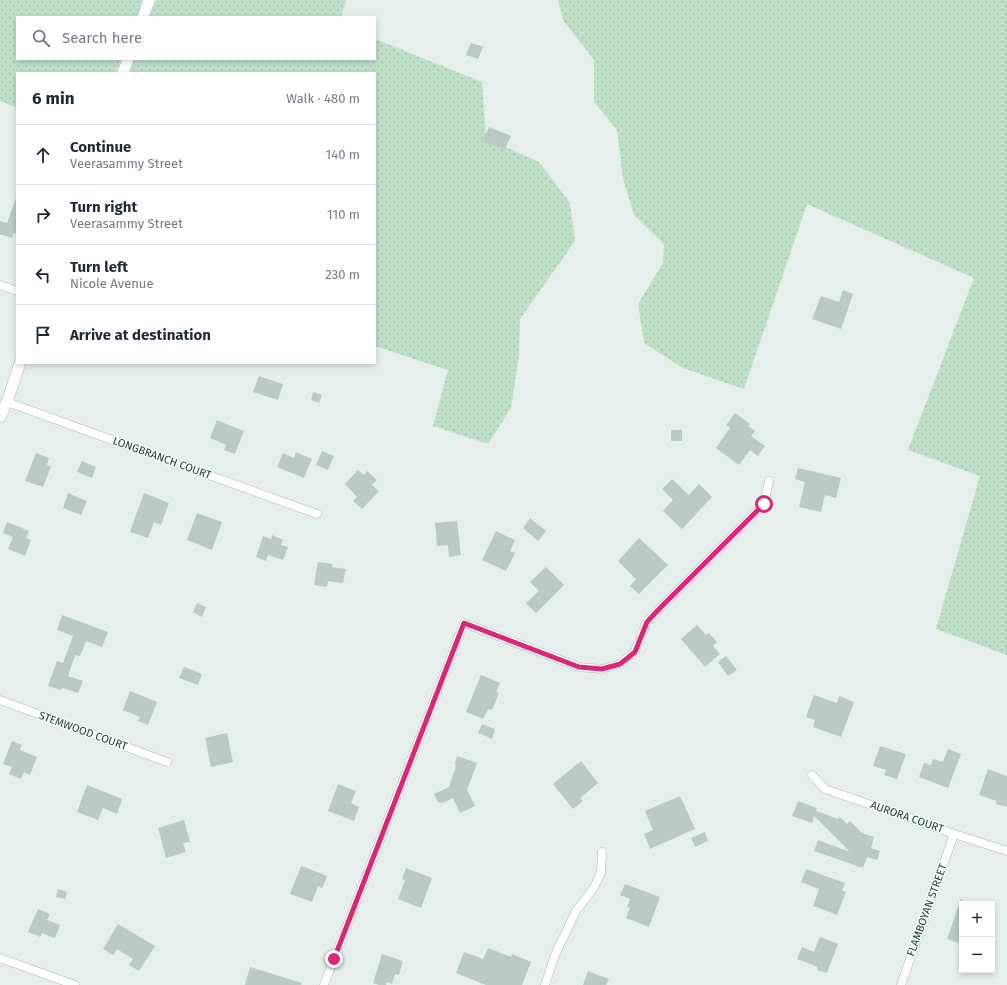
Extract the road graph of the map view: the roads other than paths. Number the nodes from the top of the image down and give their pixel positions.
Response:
1 (149, 0) edge
2 (143, 16) edge
3 (128, 60) edge
4 (123, 72) edge
5 (0, 285) edge
6 (16, 292) edge
7 (20, 364) edge
8 (7, 402) junction
9 (0, 417) edge
10 (770, 481) dead end
11 (317, 514) dead end
12 (0, 700) edge
13 (167, 762) dead end
14 (812, 774) dead end
15 (954, 834) junction
16 (1007, 850) edge
17 (602, 852) dead end
18 (0, 958) edge
19 (76, 985) edge
20 (324, 985) edge
21 (545, 985) edge
22 (901, 985) edge

1 - 2 street
3 - 4 street
5 - 6 street
7 - 8 street
8 - 9 street
8 - 11 street, LONGBRANCH COURT
10 - 20 street
12 - 13 street, STEMWOOD COURT
14 - 15 street, AURORA COURT
15 - 16 street, AURORA COURT
15 - 22 street, FLAMBOYAN STREET
17 - 21 street
18 - 19 street

